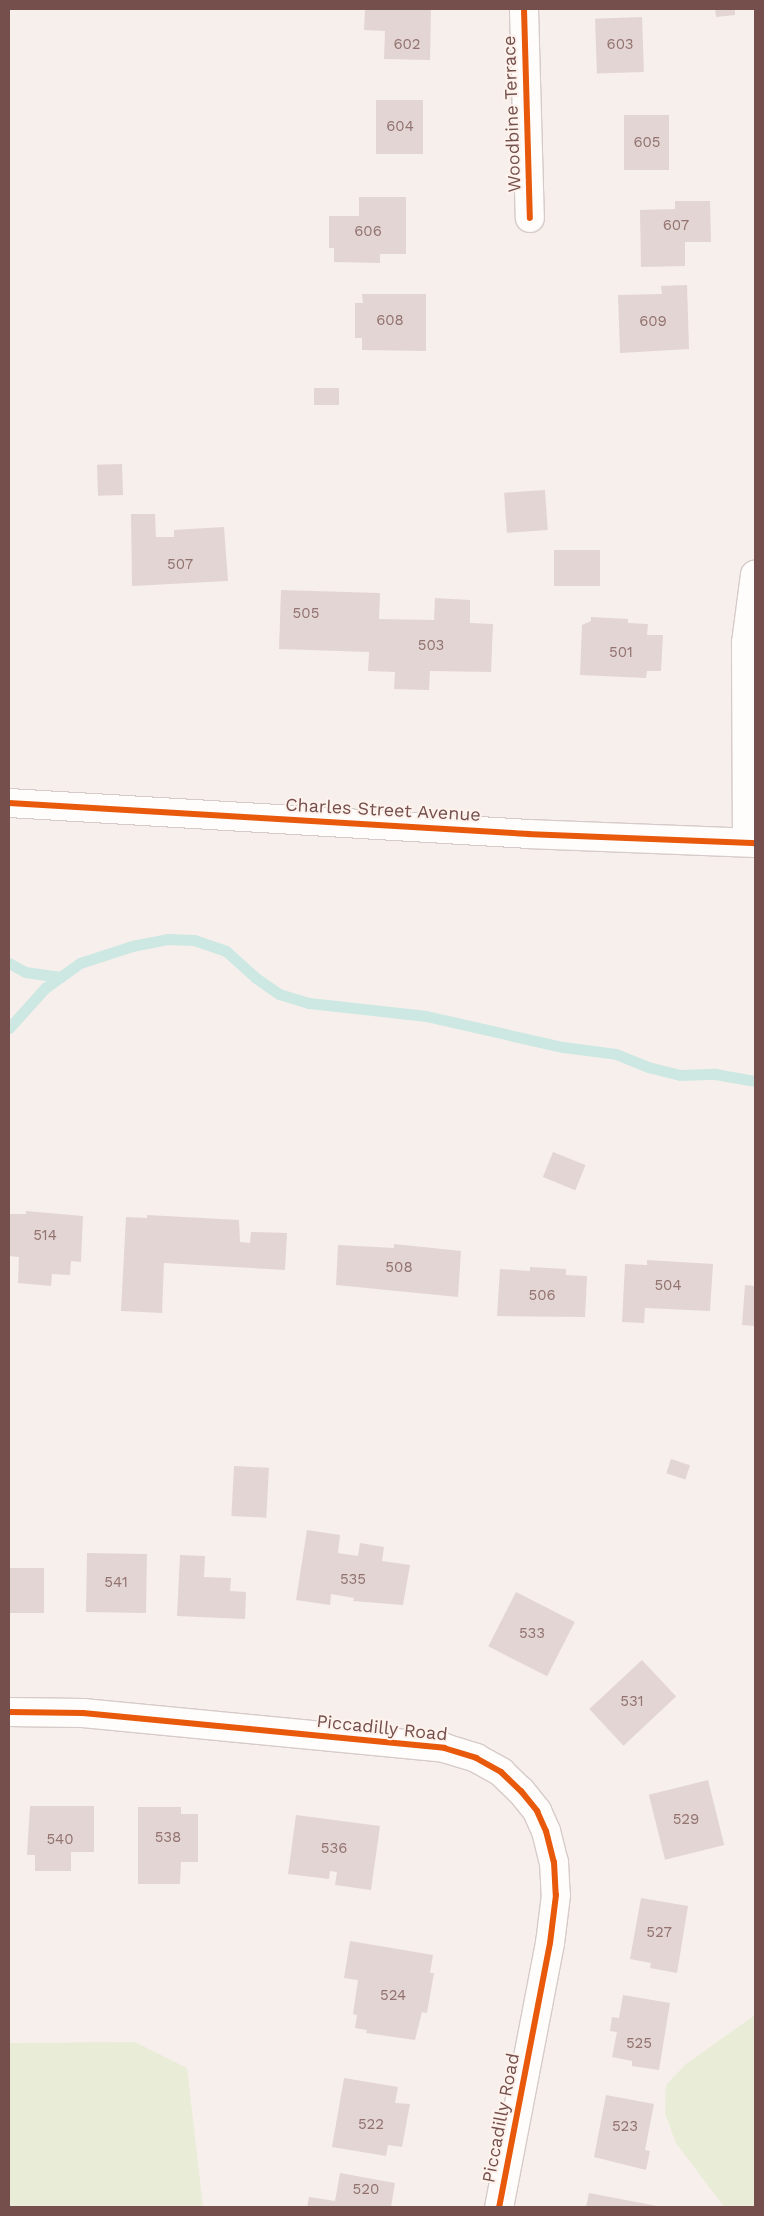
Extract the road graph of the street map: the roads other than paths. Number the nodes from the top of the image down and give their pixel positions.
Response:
1 (524, 9) edge
2 (530, 218) dead end
3 (755, 575) edge
4 (9, 803) edge
5 (751, 842) edge
6 (9, 1712) edge
7 (499, 2207) edge

1 - 2 street, Woodbine Terrace
3 - 5 street
4 - 5 street, Charles Street Avenue
6 - 7 street, Piccadilly Road

